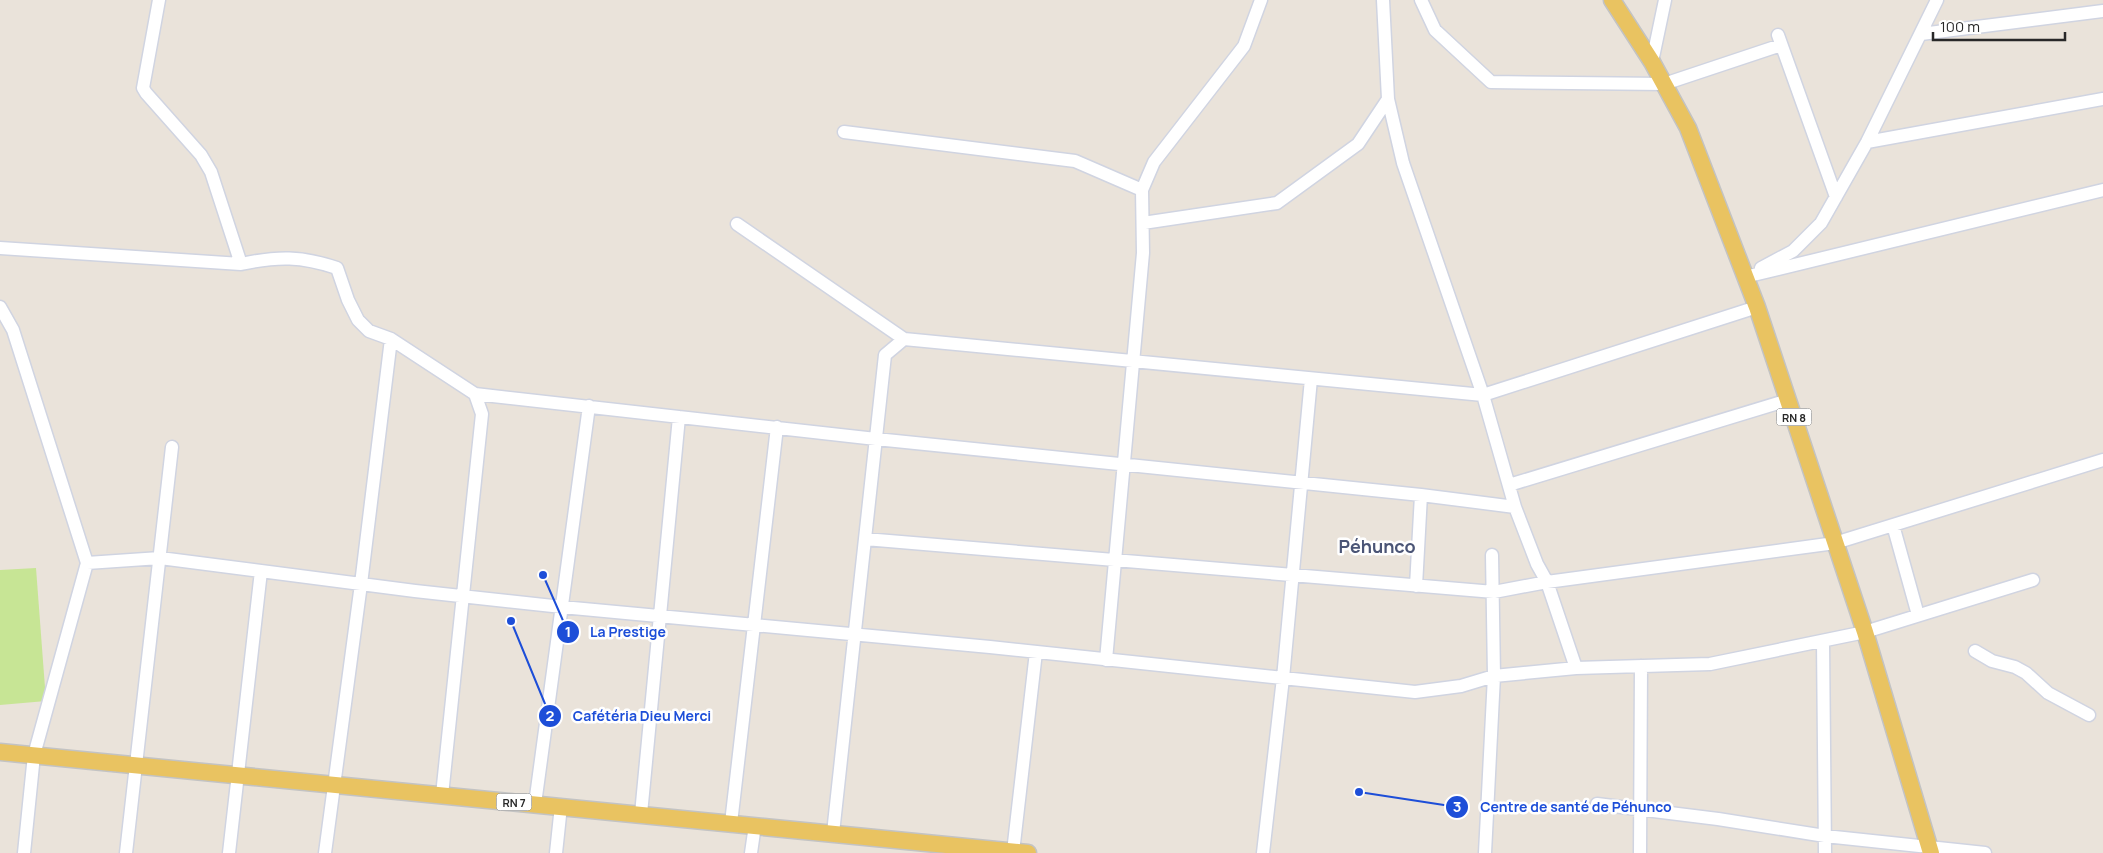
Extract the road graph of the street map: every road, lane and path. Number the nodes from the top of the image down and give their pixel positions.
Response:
1 (160, 0) edge
2 (1261, 0) edge
3 (1383, 0) edge
4 (1421, 0) edge
5 (1612, 0) edge
6 (1665, 0) edge
7 (1937, 0) edge
8 (2103, 11) edge
9 (1921, 34) junction
10 (1652, 62) junction
11 (1664, 84) junction
12 (1388, 99) junction
13 (2103, 99) edge
14 (844, 132) dead end
15 (1868, 142) junction
16 (1142, 190) junction
17 (2103, 190) edge
18 (1836, 196) junction
19 (1143, 223) junction
20 (737, 224) dead end
21 (0, 248) edge
22 (241, 264) junction
23 (1746, 277) junction
24 (0, 307) edge
25 (1757, 307) junction
26 (390, 339) junction
27 (904, 339) junction
28 (1134, 362) junction
29 (1311, 379) junction
30 (475, 394) junction
31 (1483, 395) junction
32 (1788, 400) junction
33 (589, 406) junction
34 (679, 416) junction
35 (776, 428) junction
36 (876, 439) junction
37 (172, 447) dead end
38 (2103, 460) edge
39 (1124, 464) junction
40 (1301, 483) junction
41 (1509, 485) junction
42 (1421, 495) junction
43 (1515, 507) junction
44 (1893, 525) junction
45 (865, 539) junction
46 (1835, 542) junction
47 (1492, 555) dead end
48 (160, 558) junction
49 (1115, 560) junction
50 (86, 563) junction
51 (261, 571) junction
52 (1293, 575) junction
53 (2033, 580) dead end
54 (1547, 582) junction
55 (361, 584) junction
56 (1416, 586) junction
57 (1494, 592) junction
58 (462, 596) junction
59 (562, 607) junction
60 (1918, 615) junction
61 (660, 616) junction
62 (754, 625) junction
63 (1865, 632) junction
64 (854, 634) junction
65 (1822, 641) junction
66 (1036, 652) junction
67 (1975, 652) dead end
68 (1106, 660) junction
69 (1641, 666) junction
70 (1576, 668) junction
71 (1494, 676) junction
72 (1283, 678) junction
73 (2089, 715) dead end
74 (0, 752) edge
75 (34, 756) junction
76 (136, 765) junction
77 (238, 775) junction
78 (333, 784) junction
79 (442, 795) junction
80 (535, 804) junction
81 (1597, 804) dead end
82 (562, 806) junction
83 (1640, 809) junction
84 (641, 814) junction
85 (731, 823) junction
86 (755, 825) junction
87 (833, 833) junction
88 (1825, 836) junction
89 (1930, 850) edge
90 (1020, 852) edge
91 (24, 853) edge
92 (126, 853) edge
93 (229, 853) edge
94 (325, 853) edge
95 (556, 853) edge
96 (751, 853) edge
97 (1263, 853) edge
98 (1486, 853) edge
99 (1640, 853) edge
100 (1825, 853) edge
101 (1985, 853) edge

1 - 22 street
2 - 16 street
3 - 12 street
4 - 11 street
5 - 10 main road, RN 8
6 - 10 street
7 - 9 street
8 - 9 street
9 - 15 street
10 - 11 main road, RN 8
11 - 18 street
11 - 23 main road, RN 8
12 - 19 street
12 - 31 street
13 - 15 street
14 - 16 street
15 - 18 street
16 - 19 street
17 - 23 street
18 - 23 street
19 - 28 street
20 - 27 street
21 - 22 street
22 - 26 street
23 - 25 main road, RN 8
24 - 50 street
25 - 31 street
25 - 32 main road, RN 8
26 - 30 street
26 - 55 street
27 - 28 street
27 - 36 street
28 - 29 street
28 - 39 street
29 - 31 street
29 - 40 street
30 - 33 street
30 - 58 street
31 - 41 street
32 - 41 street
32 - 46 main road, RN 8
33 - 34 street
33 - 59 street
34 - 35 street
34 - 61 street
35 - 36 street
35 - 62 street
36 - 39 street
36 - 45 street
37 - 48 street
38 - 44 street
39 - 40 street
39 - 49 street
40 - 42 street
40 - 52 street
41 - 43 street
42 - 43 street
42 - 56 street
43 - 54 street
44 - 46 street
44 - 60 street
45 - 49 street
45 - 64 street
46 - 54 street
46 - 63 main road, RN 8
47 - 57 street
48 - 50 street
48 - 51 street
48 - 76 street
49 - 52 street
49 - 68 street
50 - 75 street
51 - 55 street
51 - 77 street
52 - 56 street
52 - 72 street
53 - 60 street
54 - 57 street
54 - 70 street
55 - 58 street
55 - 78 street
56 - 57 street
57 - 71 street
58 - 59 street
58 - 79 street
59 - 61 street
59 - 80 street
60 - 63 street
61 - 62 street
61 - 84 street
62 - 64 street
62 - 85 street
63 - 65 street
63 - 89 main road, RN 8
64 - 66 street
64 - 87 street
65 - 69 street
65 - 88 street
66 - 68 street
66 - 90 street
67 - 73 street
68 - 72 street
69 - 70 street
69 - 83 street
70 - 71 street
71 - 72 street
71 - 98 street
72 - 97 street
74 - 75 main road, RN 7
75 - 76 main road, RN 7
75 - 91 street
76 - 77 main road, RN 7
76 - 92 street
77 - 78 main road, RN 7
77 - 93 street
78 - 79 main road, RN 7
78 - 94 street
79 - 80 main road, RN 7
80 - 82 main road, RN 7
81 - 83 street
82 - 84 main road, RN 7
82 - 95 street
83 - 88 street
83 - 99 street
84 - 85 main road, RN 7
85 - 86 main road, RN 7
86 - 87 main road, RN 7
86 - 96 street
87 - 90 main road, RN 7
88 - 89 street
88 - 100 street
89 - 101 street

